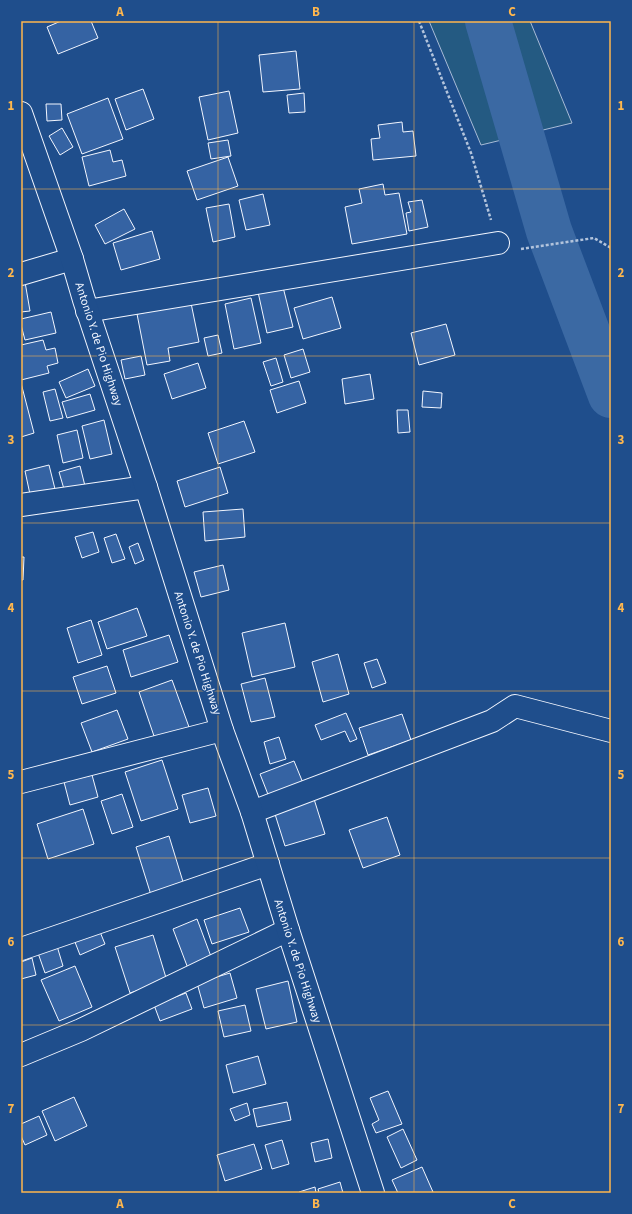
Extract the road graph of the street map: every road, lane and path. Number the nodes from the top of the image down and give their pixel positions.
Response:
1 (419, 21) edge
2 (21, 113) edge
3 (507, 246) junction
4 (611, 248) edge
5 (72, 259) junction
6 (21, 274) edge
7 (87, 312) junction
8 (146, 487) junction
9 (21, 505) edge
10 (222, 730) junction
11 (611, 731) edge
12 (21, 782) edge
13 (252, 812) junction
14 (268, 864) junction
15 (288, 930) junction
16 (21, 949) edge
17 (21, 1055) edge
18 (373, 1193) edge

1 - 3 path
2 - 5 main road, Antonio Y. de Pio Highway
3 - 4 path
3 - 7 main road
5 - 6 main road
5 - 7 main road, Antonio Y. de Pio Highway
7 - 8 main road, Antonio Y. de Pio Highway
8 - 9 main road
8 - 10 main road, Antonio Y. de Pio Highway
10 - 12 main road
10 - 13 main road, Antonio Y. de Pio Highway
11 - 13 main road
13 - 14 main road, Antonio Y. de Pio Highway
14 - 15 main road, Antonio Y. de Pio Highway
14 - 16 main road
15 - 17 main road
15 - 18 main road, Antonio Y. de Pio Highway

